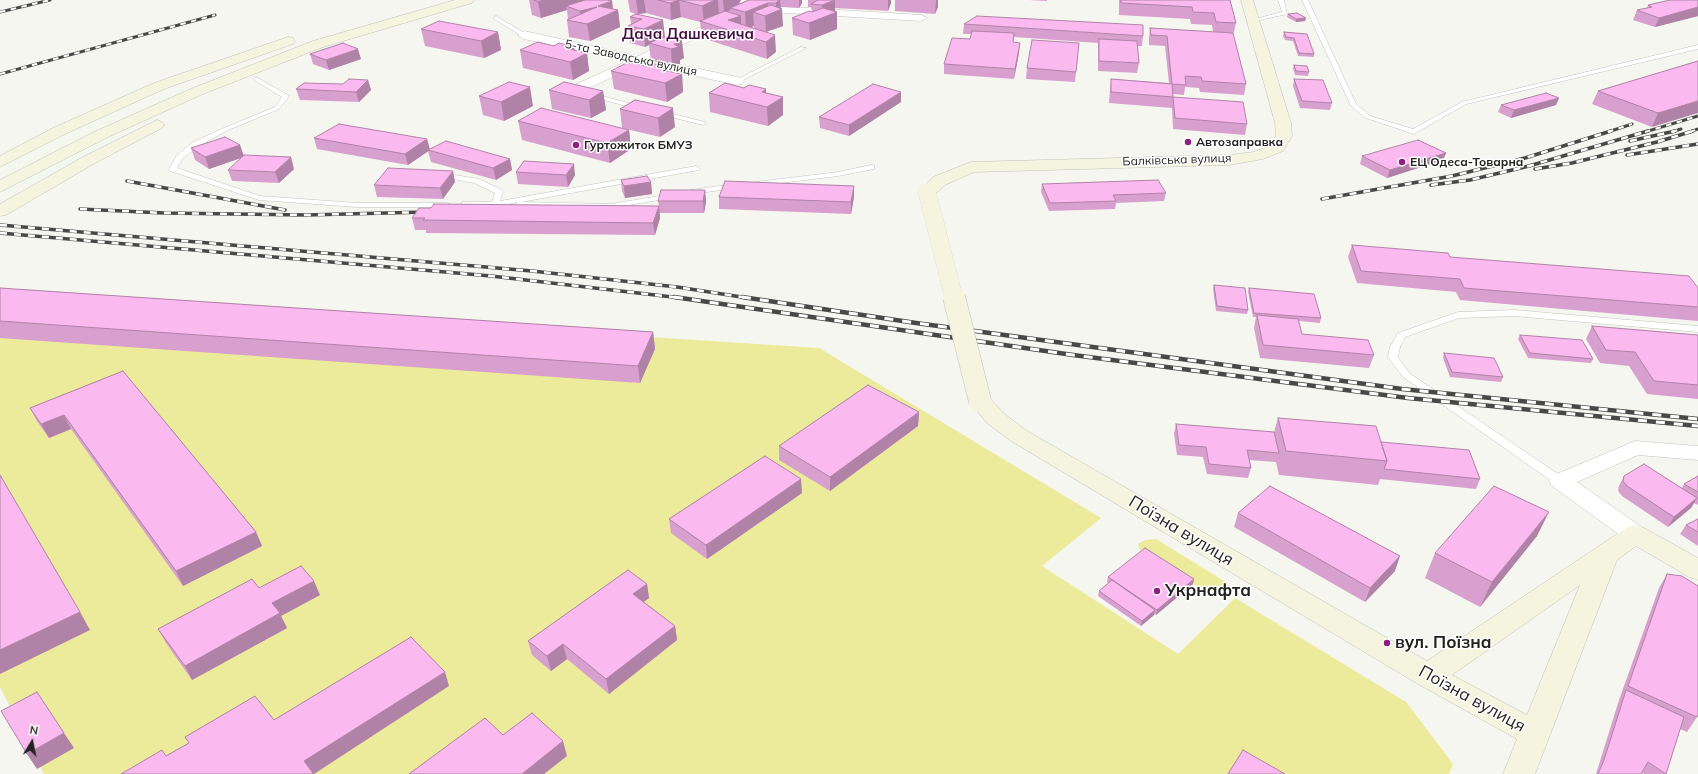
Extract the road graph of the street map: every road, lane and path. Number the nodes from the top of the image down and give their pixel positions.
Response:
1 (468, 0) edge
2 (1247, 0) edge
3 (1281, 0) edge
4 (1305, 0) edge
5 (753, 4) edge
6 (431, 5) edge
7 (496, 18) dead end
8 (921, 18) dead end
9 (1253, 21) junction
10 (524, 35) joint
11 (1698, 46) edge
12 (803, 48) edge
13 (638, 59) junction
14 (256, 79) junction
15 (737, 81) joint
16 (573, 90) junction
17 (556, 99) edge
18 (703, 123) dead end
19 (0, 162) edge
20 (871, 167) dead end
21 (696, 168) dead end
22 (431, 173) edge
23 (0, 187) edge
24 (495, 204) junction
25 (0, 211) edge
26 (1698, 329) edge
27 (980, 401) joint
28 (1698, 453) edge
29 (1560, 481) junction
30 (1635, 534) junction
31 (1606, 553) junction
32 (1698, 570) edge
33 (1428, 676) junction
34 (1535, 734) junction
35 (1518, 774) edge

1 - 6 street
2 - 9 street, Балківська вулиця
3 - 9 lane
4 - 11 lane
5 - 8 street
5 - 13 street
6 - 14 street
6 - 19 street
6 - 23 street
7 - 10 lane
9 - 27 street, Балківська вулиця, bridge
10 - 13 street, 5-та Заводська вулиця
12 - 15 lane
13 - 15 street, 5-та Заводська вулиця
13 - 16 street
14 - 24 lane
14 - 25 street
16 - 17 street
16 - 18 lane
20 - 24 lane
21 - 24 lane
22 - 24 lane
26 - 29 lane
27 - 33 street, Поїзна вулиця
28 - 29 street
29 - 30 street
30 - 31 street
30 - 32 street
31 - 33 street
31 - 34 street
33 - 34 street, Поїзна вулиця
34 - 35 street

